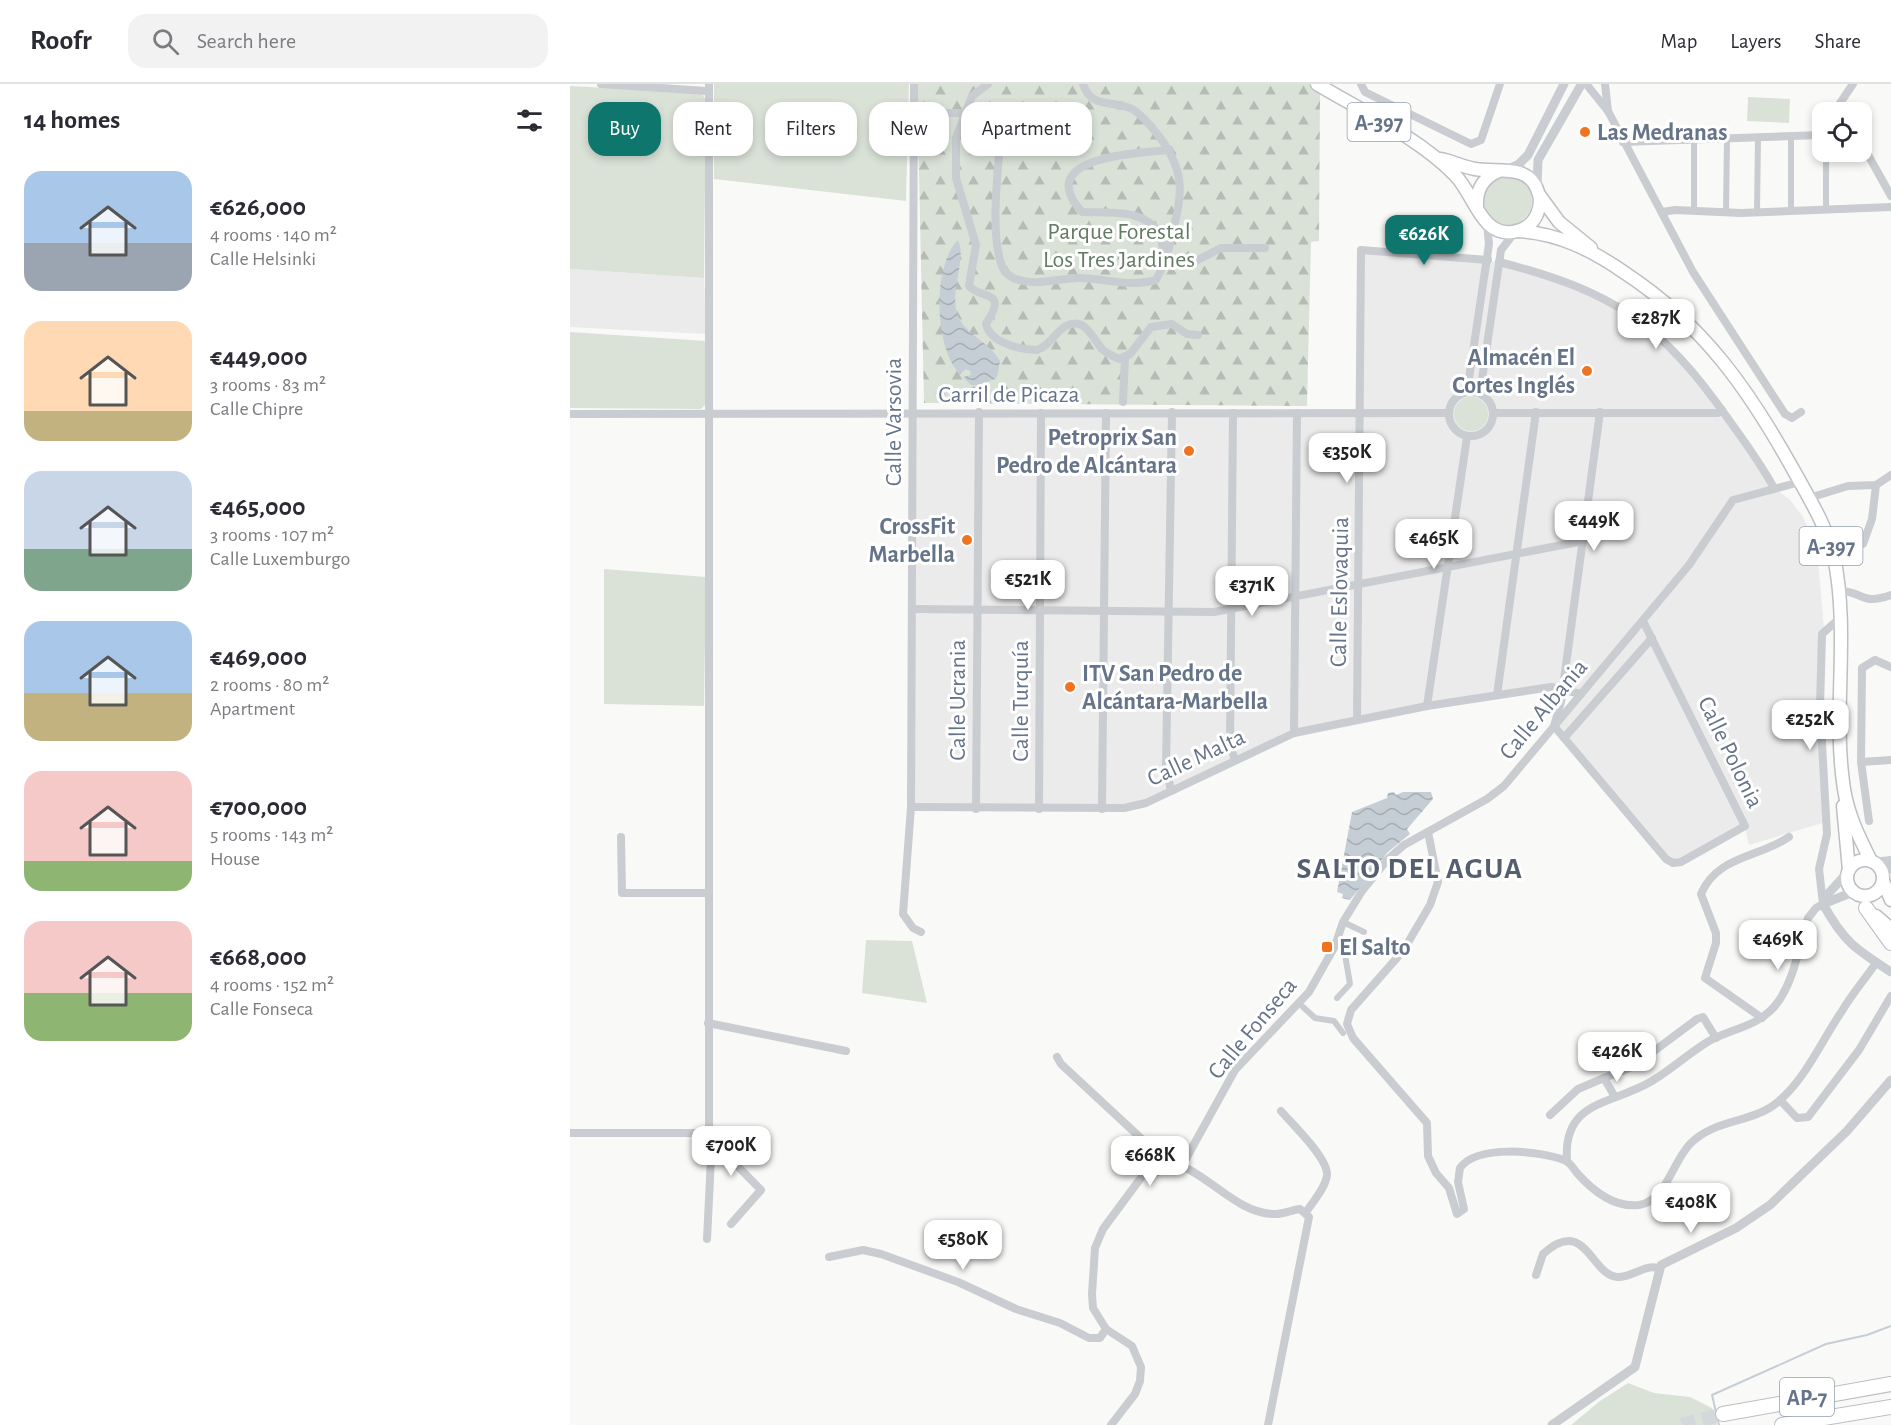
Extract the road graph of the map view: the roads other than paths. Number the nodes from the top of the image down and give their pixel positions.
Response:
1 (601, 84) edge
2 (914, 84) edge
3 (988, 84) edge
4 (1083, 84) edge
5 (1317, 84) edge
6 (1361, 84) edge
7 (1500, 84) edge
8 (1564, 84) edge
9 (1584, 84) edge
10 (1605, 84) edge
11 (1853, 84) edge
12 (708, 87) edge
13 (914, 102) edge
14 (970, 102) edge
15 (1841, 102) edge
16 (1608, 111) junction
17 (961, 124) edge
18 (1812, 135) edge
19 (1791, 136) junction
20 (1758, 137) junction
21 (1727, 138) junction
22 (1694, 139) junction
23 (1623, 142) junction
24 (1170, 150) junction
25 (914, 156) edge
26 (999, 156) edge
27 (1440, 159) junction
28 (1826, 162) edge
29 (1872, 162) edge
30 (1503, 171) junction
31 (1539, 193) junction
32 (1891, 196) edge
33 (1477, 207) junction
34 (1891, 207) edge
35 (1826, 210) junction
36 (1694, 211) junction
37 (1791, 211) junction
38 (1662, 212) junction
39 (1726, 212) junction
40 (1757, 212) junction
41 (1487, 224) junction
42 (1516, 232) junction
43 (1265, 248) dead end
44 (1593, 251) junction
45 (1166, 260) junction
46 (1488, 260) junction
47 (1499, 262) junction
48 (1198, 335) dead end
49 (1125, 357) junction
50 (1467, 392) junction
51 (1480, 393) junction
52 (1123, 402) dead end
53 (1722, 410) junction
54 (979, 412) junction
55 (1172, 412) junction
56 (1361, 412) junction
57 (1448, 412) junction
58 (1536, 412) junction
59 (1600, 412) junction
60 (1801, 412) dead end
61 (913, 413) junction
62 (1041, 413) junction
63 (1106, 413) junction
64 (1297, 413) junction
65 (1494, 413) junction
66 (570, 414) edge
67 (708, 414) junction
68 (1233, 414) junction
69 (1467, 437) junction
70 (1891, 475) edge
71 (1800, 482) junction
72 (1876, 484) junction
73 (1774, 489) junction
74 (1809, 498) junction
75 (1583, 541) junction
76 (1863, 544) dead end
77 (1516, 553) junction
78 (1447, 568) junction
79 (1359, 583) junction
80 (1839, 591) junction
81 (1891, 595) edge
82 (1296, 596) junction
83 (1232, 608) junction
84 (913, 609) junction
85 (977, 609) junction
86 (1041, 610) junction
87 (1105, 610) junction
88 (1168, 611) junction
89 (1841, 617) junction
90 (1643, 621) junction
91 (1652, 638) junction
92 (1891, 668) edge
93 (1561, 688) junction
94 (1581, 694) junction
95 (1497, 695) junction
96 (1426, 706) junction
97 (1357, 719) junction
98 (1554, 726) junction
99 (1294, 734) junction
100 (1564, 738) junction
101 (1235, 760) junction
102 (1891, 760) edge
103 (1861, 762) junction
104 (1844, 790) junction
105 (1171, 791) junction
106 (911, 807) junction
107 (976, 808) junction
108 (1039, 809) junction
109 (1102, 809) junction
110 (1869, 821) dead end
111 (1428, 832) junction
112 (621, 837) dead end
113 (1789, 837) dead end
114 (1891, 860) edge
115 (1872, 861) junction
116 (1848, 871) junction
117 (1887, 875) edge
118 (708, 893) junction
119 (1856, 893) junction
120 (1891, 900) edge
121 (1823, 904) junction
122 (1866, 908) junction
123 (1343, 922) junction
124 (1891, 930) edge
125 (921, 932) dead end
126 (1364, 932) dead end
127 (1337, 938) junction
128 (1891, 943) edge
129 (1876, 963) junction
130 (1323, 970) joint
131 (1891, 972) edge
132 (1891, 996) edge
133 (1337, 998) dead end
134 (1304, 1007) dead end
135 (1762, 1018) junction
136 (708, 1023) junction
137 (1343, 1032) dead end
138 (1716, 1038) junction
139 (846, 1051) dead end
140 (1057, 1057) dead end
141 (1604, 1078) junction
142 (1891, 1080) edge
143 (1615, 1097) junction
144 (1780, 1100) junction
145 (1281, 1111) dead end
146 (1550, 1115) dead end
147 (570, 1133) edge
148 (710, 1134) junction
149 (1567, 1160) junction
150 (1182, 1166) junction
151 (1173, 1168) junction
152 (1306, 1212) junction
153 (731, 1224) dead end
154 (707, 1239) dead end
155 (829, 1257) dead end
156 (1658, 1268) junction
157 (1536, 1275) dead end
158 (1106, 1329) junction
159 (1891, 1384) edge
160 (1891, 1407) edge
161 (1723, 1414) tunnel mouth
162 (1111, 1425) edge
163 (1268, 1425) edge
164 (1552, 1425) edge
165 (1782, 1425) edge

1 - 12 street
2 - 13 street, Calle Varsovia
3 - 14 street
4 - 24 street
5 - 27 main road, A-397
6 - 7 street
8 - 30 street
9 - 16 street
9 - 31 street
10 - 16 street
11 - 15 street
12 - 67 street
16 - 23 street
17 - 49 street
18 - 19 street
19 - 20 street
19 - 37 street
20 - 21 street
20 - 40 street
21 - 22 street
21 - 39 street
22 - 23 street
22 - 36 street
23 - 38 street
24 - 45 street
24 - 45 street
25 - 61 street, Calle Varsovia
26 - 45 street
27 - 30 main road, A-397
27 - 33 main road, A-397
28 - 35 street
29 - 32 street
30 - 31 main road, A-397
30 - 33 main road
31 - 42 main road
31 - 44 main road, A-397
33 - 41 main road, A-397
34 - 35 street
35 - 37 street
36 - 38 street
36 - 39 street
37 - 40 street
38 - 60 street
39 - 40 street
41 - 42 main road, A-397
41 - 46 street
42 - 44 main road, A-397
42 - 47 street
43 - 45 street
44 - 71 main road, A-397
46 - 50 street
46 - 56 street, Calle Eslovaquia
47 - 51 street
47 - 53 street
48 - 49 street
49 - 52 street
50 - 51 street
50 - 57 street
51 - 65 street
53 - 59 street
53 - 73 street
54 - 61 street, Carril de Picaza
54 - 62 street, Carril de Picaza
54 - 85 street, Calle Ucrania
55 - 63 street, Carril de Picaza
55 - 68 street, Carril de Picaza
55 - 88 street
56 - 57 street, Carril de Picaza
56 - 64 street, Carril de Picaza
56 - 79 street, Calle Eslovaquia
57 - 69 street
58 - 59 street
58 - 65 street
58 - 77 street
59 - 75 street
61 - 67 street, Carril de Picaza
61 - 84 street, Calle Varsovia
62 - 63 street, Carril de Picaza
62 - 86 street, Calle Turquía
63 - 87 street
64 - 68 street, Carril de Picaza
64 - 82 street
65 - 69 street
66 - 67 street, Carril de Picaza
67 - 118 street
68 - 83 street
69 - 78 street
70 - 72 street
71 - 73 street, Calle Albania
71 - 74 main road, A-397
72 - 74 street
72 - 76 street
73 - 90 street, Calle Albania
74 - 80 main road, A-397
75 - 77 street
75 - 93 street
77 - 78 street
77 - 95 street
78 - 79 street
78 - 96 street
79 - 82 street
79 - 97 street, Calle Eslovaquia
80 - 81 street
80 - 89 main road, A-397
82 - 83 street
82 - 99 street
83 - 88 street
83 - 101 street
84 - 85 street
84 - 106 street, Calle Varsovia
85 - 86 street
85 - 107 street, Calle Ucrania
86 - 87 street
86 - 108 street, Calle Turquía
87 - 88 street
87 - 109 street
88 - 105 street
89 - 104 main road, A-397
89 - 121 street
90 - 91 street, Calle Polonia
90 - 94 street, Calle Albania
91 - 100 street
91 - 100 street, Calle Polonia
92 - 103 street
93 - 94 street
93 - 95 street, Calle Malta
93 - 98 street
94 - 98 street, Calle Albania
95 - 96 street, Calle Malta
96 - 97 street, Calle Malta
97 - 99 street, Calle Malta
98 - 100 street, Calle Polonia
98 - 111 street, Calle Albania
99 - 101 street, Calle Malta
101 - 105 street, Calle Malta
102 - 103 street
103 - 110 street
104 - 115 main road, A-397
104 - 116 main road, A-397
105 - 109 street, Calle Malta
106 - 107 street, Calle Malta
106 - 125 street, Calle Varsovia
107 - 108 street, Calle Malta
108 - 109 street, Calle Malta
111 - 123 street, Calle Albania
111 - 149 street
112 - 118 street
113 - 135 street
114 - 115 street
115 - 116 main road
115 - 117 main road, A-397
116 - 119 main road, A-397
116 - 121 street
117 - 119 main road
117 - 120 main road, A-397
118 - 136 street
119 - 121 street
119 - 122 main road, A-397
121 - 129 street
121 - 135 street
122 - 124 main road, A-397
122 - 128 highway
123 - 126 street
123 - 127 street, Calle Albania
127 - 130 street, Calle Albania
127 - 133 street
129 - 131 street
129 - 144 street
130 - 150 street, Calle Fonseca
132 - 144 street
134 - 137 street
135 - 138 street
136 - 139 street
136 - 148 street
138 - 141 street
138 - 143 street
140 - 151 street
141 - 143 street
141 - 146 street
142 - 156 street
143 - 149 street
144 - 149 street
145 - 152 street
147 - 148 street
148 - 153 street
148 - 154 street
150 - 151 street
150 - 152 street
151 - 158 street
152 - 163 street
155 - 158 street
156 - 157 street
156 - 164 street
158 - 162 street
159 - 161 highway, AP-7
160 - 165 highway, AP-7

